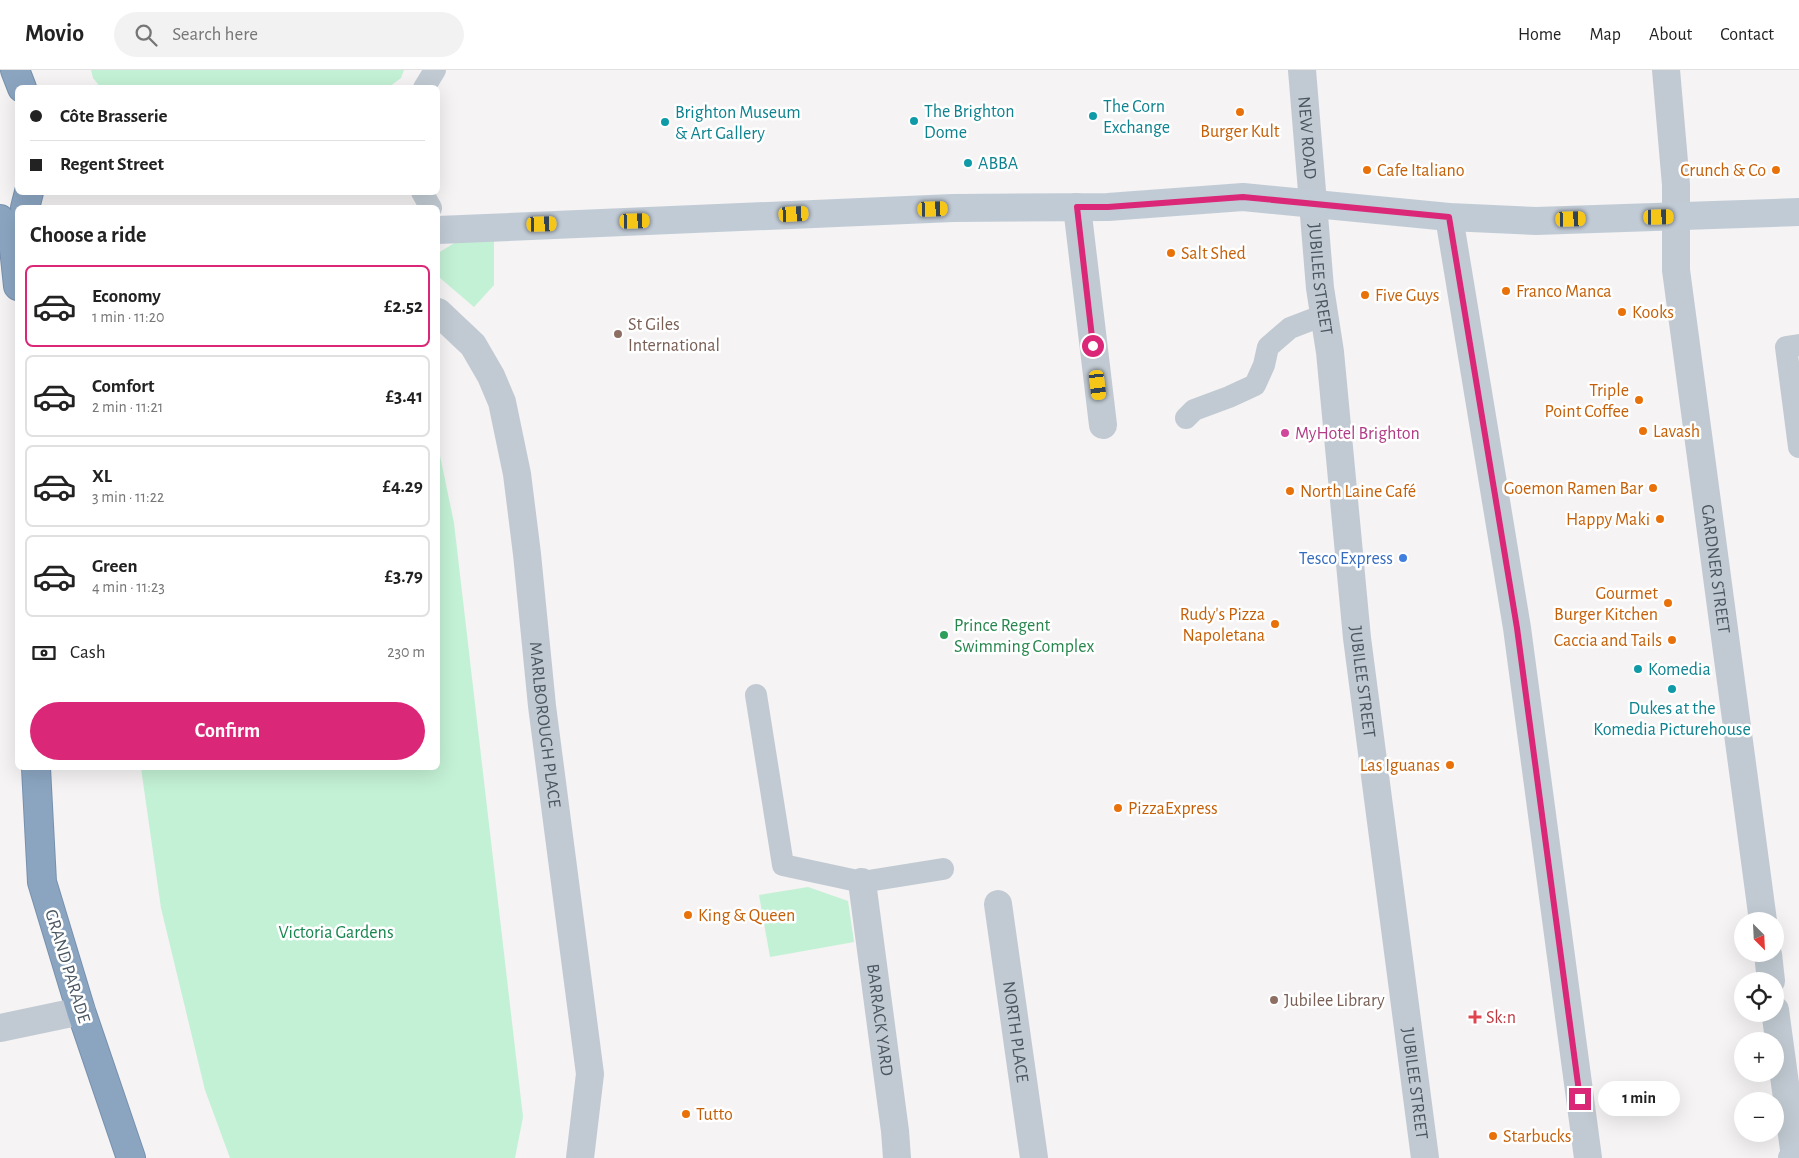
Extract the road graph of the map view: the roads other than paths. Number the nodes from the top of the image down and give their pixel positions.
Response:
1 (15, 70) edge
2 (435, 70) edge
3 (1302, 70) edge
4 (1666, 70) edge
5 (21, 85) edge
6 (426, 85) edge
7 (1313, 204) junction
8 (1077, 207) junction
9 (1799, 212) edge
10 (1449, 217) junction
11 (1675, 217) junction
12 (0, 219) edge
13 (440, 230) edge
14 (15, 242) edge
15 (440, 314) edge
16 (1324, 315) junction
17 (1799, 345) edge
18 (1186, 418) dead end
19 (1103, 425) dead end
20 (1799, 447) edge
21 (756, 695) dead end
22 (36, 770) edge
23 (943, 869) dead end
24 (862, 882) junction
25 (998, 904) dead end
26 (1762, 912) edge
27 (81, 1011) junction
28 (1776, 1022) edge
29 (0, 1028) edge
30 (1799, 1156) edge
31 (132, 1158) edge
32 (580, 1158) edge
33 (897, 1158) edge
34 (1034, 1158) edge
35 (1425, 1158) edge
36 (1588, 1158) edge
37 (1793, 1158) edge

1 - 5 highway
2 - 6 lane
3 - 7 street, NEW ROAD
4 - 11 street, GARDNER STREET
7 - 8 street
7 - 10 street
7 - 16 street, JUBILEE STREET
8 - 13 street
8 - 19 street
9 - 11 street
10 - 11 street
10 - 36 street
11 - 26 street, GARDNER STREET
12 - 14 highway
15 - 32 street, MARLBOROUGH PLACE
16 - 18 lane
16 - 35 street, JUBILEE STREET
17 - 20 lane
21 - 24 lane
22 - 27 highway, GRAND PARADE
23 - 24 lane
24 - 33 street, BARRACK YARD
25 - 34 street, NORTH PLACE
27 - 29 street
27 - 31 highway, GRAND PARADE
28 - 37 street
30 - 37 street

